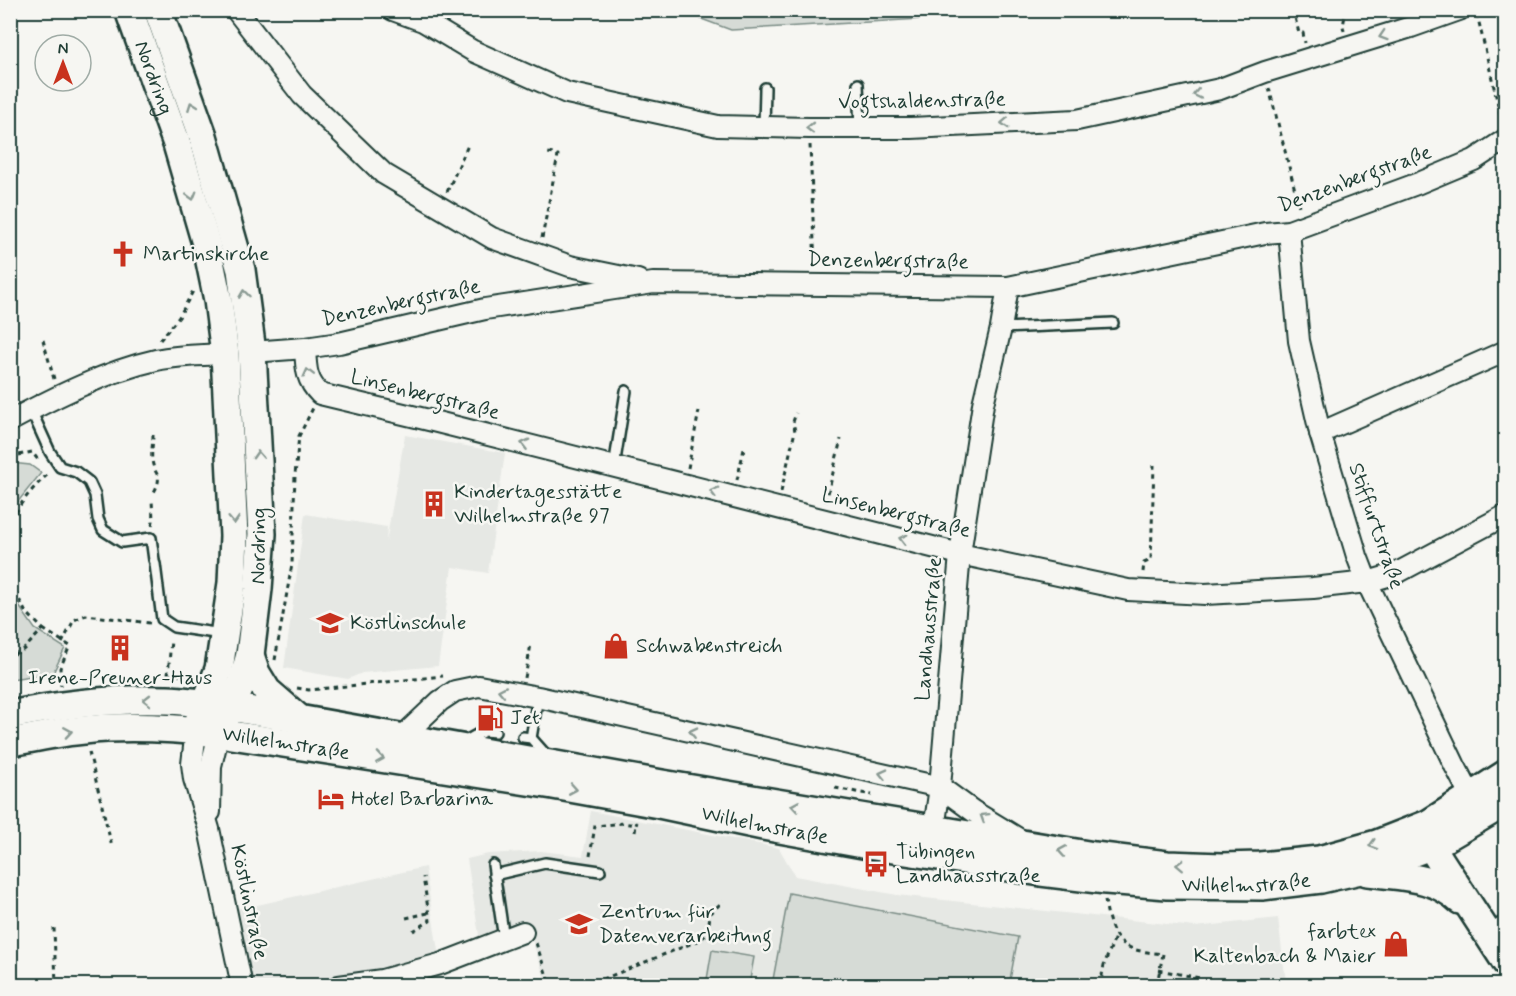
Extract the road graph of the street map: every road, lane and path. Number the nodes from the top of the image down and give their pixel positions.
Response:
1 (129, 10) edge
2 (158, 10) edge
3 (236, 10) edge
4 (393, 10) edge
5 (1293, 10) edge
6 (1346, 10) edge
7 (1459, 10) edge
8 (1478, 21) dead end
9 (1303, 33) dead end
10 (1344, 33) dead end
11 (1265, 72) junction
12 (858, 84) dead end
13 (765, 88) dead end
14 (764, 127) junction
15 (809, 128) junction
16 (860, 128) junction
17 (1504, 131) edge
18 (469, 143) dead end
19 (544, 152) dead end
20 (1506, 155) edge
21 (1474, 160) junction
22 (453, 179) dead end
23 (1296, 228) junction
24 (538, 255) junction
25 (570, 266) junction
26 (653, 283) junction
27 (816, 284) junction
28 (195, 285) dead end
29 (1008, 287) junction
30 (574, 295) junction
31 (1113, 322) dead end
32 (1000, 328) junction
33 (44, 340) dead end
34 (159, 342) dead end
35 (304, 348) junction
36 (1506, 351) edge
37 (238, 353) junction
38 (56, 386) dead end
39 (626, 391) dead end
40 (320, 394) junction
41 (31, 410) junction
42 (699, 411) dead end
43 (796, 413) dead end
44 (10, 422) edge
45 (1320, 432) junction
46 (153, 435) dead end
47 (841, 439) dead end
48 (744, 449) dead end
49 (10, 457) edge
50 (1154, 465) dead end
51 (614, 467) junction
52 (49, 472) junction
53 (55, 476) dead end
54 (684, 485) junction
55 (154, 492) dead end
56 (733, 497) junction
57 (152, 499) dead end
58 (777, 508) junction
59 (1506, 515) edge
60 (822, 519) junction
61 (11, 523) edge
62 (10, 530) edge
63 (151, 538) junction
64 (960, 554) junction
65 (10, 575) edge
66 (1143, 578) dead end
67 (1367, 582) junction
68 (162, 619) junction
69 (174, 627) junction
70 (43, 629) junction
71 (225, 635) junction
72 (62, 643) junction
73 (531, 644) dead end
74 (10, 656) edge
75 (262, 659) junction
76 (444, 676) dead end
77 (291, 687) dead end
78 (530, 696) junction
79 (167, 700) junction
80 (63, 705) junction
81 (218, 705) junction
82 (10, 715) edge
83 (297, 717) junction
84 (84, 730) junction
85 (207, 731) junction
86 (495, 732) dead end
87 (401, 738) junction
88 (10, 742) edge
89 (456, 747) junction
90 (554, 765) junction
91 (1506, 774) edge
92 (940, 787) junction
93 (1506, 802) edge
94 (1476, 806) junction
95 (639, 813) junction
96 (934, 829) junction
97 (1436, 831) junction
98 (635, 832) dead end
99 (1029, 845) junction
100 (874, 846) junction
101 (112, 847) dead end
102 (979, 849) junction
103 (590, 854) dead end
104 (1356, 871) junction
105 (600, 872) dead end
106 (423, 877) dead end
107 (1105, 900) dead end
108 (723, 901) dead end
109 (1470, 909) junction
110 (428, 913) junction
111 (406, 918) dead end
112 (1496, 926) edge
113 (54, 928) dead end
114 (413, 931) dead end
115 (523, 932) joint
116 (1115, 937) junction
117 (504, 939) junction
118 (1506, 962) edge
119 (1159, 970) junction
120 (1158, 979) dead end
121 (56, 986) edge
122 (242, 986) edge
123 (339, 986) edge
124 (553, 986) edge
125 (586, 986) edge
126 (1100, 986) edge
127 (1198, 986) edge

1 -> 37 main road, Nordring
37 -> 2 main road, Nordring
3 - 24 street
4 - 14 street, Vogtshaldenstraße
5 - 9 path
6 - 10 path
7 -> 11 street, Vogtshaldenstraße
8 - 17 path
11 -> 16 street, Vogtshaldenstraße
11 - 23 path
12 - 16 lane
13 - 14 lane
14 - 15 street, Vogtshaldenstraße
16 -> 15 street, Vogtshaldenstraße
15 - 27 path
17 - 21 street, Denzenbergstraße
18 - 22 path
19 - 24 path
20 - 21 street
21 - 23 street, Denzenbergstraße
23 - 29 street, Denzenbergstraße
23 - 45 street, Stiffurtstraße
24 - 25 street
25 - 26 street
25 - 30 street
26 - 27 street, Denzenbergstraße
26 - 30 street, Denzenbergstraße
27 - 29 street, Denzenbergstraße
28 - 34 path
29 - 32 street, Landhausstraße
30 - 35 street, Denzenbergstraße
31 - 32 lane
32 - 64 street, Landhausstraße
33 - 38 path
35 - 37 street, Denzenbergstraße
40 -> 35 street, Linsenbergstraße
36 - 45 street
37 - 41 street, Denzenbergstraße
37 -> 71 main road, Nordring
75 -> 37 main road, Nordring
39 - 51 lane
51 -> 40 street, Linsenbergstraße
40 - 75 path
41 - 44 street, Denzenbergstraße
41 - 63 lane
42 - 54 path
43 - 58 path
45 - 67 street, Stiffurtstraße
46 - 55 path
47 - 60 path
48 - 56 path
49 - 52 path
50 - 66 path
51 - 54 street, Linsenbergstraße
52 - 53 path
52 - 61 path
56 -> 54 street, Linsenbergstraße
56 - 58 street, Linsenbergstraße
57 - 63 path
58 - 60 street, Linsenbergstraße
59 - 67 street, Linsenbergstraße
64 -> 60 street, Linsenbergstraße
61 - 62 path
63 - 68 lane
64 - 67 street, Linsenbergstraße
64 - 92 street, Landhausstraße
65 - 70 path
67 - 94 street, Stiffurtstraße
68 - 69 lane
68 - 72 path
69 - 71 lane
69 - 79 path
70 - 72 path
70 - 74 path
71 - 81 main road, Nordring
72 - 80 path
73 - 78 path
75 - 81 main road, Nordring
75 - 83 main road
76 - 77 path
78 -> 87 street, Wilhelmstraße
78 - 90 lane
92 -> 78 street, Wilhelmstraße
79 -> 80 main road, Wilhelmstraße
79 - 81 main road, Wilhelmstraße
80 - 82 main road, Wilhelmstraße
81 - 83 main road, Wilhelmstraße
81 - 85 main road, Nordring
83 - 87 main road, Wilhelmstraße
84 - 85 main road, Wilhelmstraße
88 -> 84 main road, Wilhelmstraße
84 - 101 path
85 -> 95 main road, Wilhelmstraße
85 - 122 street, Köstlinstraße
86 - 89 lane
87 - 89 main road, Wilhelmstraße
89 - 90 main road, Wilhelmstraße
96 -> 90 main road, Wilhelmstraße
91 - 94 main road, Wilhelmstraße
92 - 96 street, Landhausstraße
99 -> 92 street, Wilhelmstraße
93 - 94 main road, Wilhelmstraße
94 - 97 main road, Wilhelmstraße
95 - 98 path
95 - 100 main road, Wilhelmstraße
95 - 103 path
96 - 100 main road
96 - 102 main road, Wilhelmstraße
97 -> 99 main road, Wilhelmstraße
97 - 104 main road, Wilhelmstraße
97 - 109 main road
97 - 112 main road
99 - 102 main road, Wilhelmstraße
100 - 102 main road, Wilhelmstraße
102 - 104 main road, Wilhelmstraße
104 - 109 main road
105 - 117 lane
106 - 110 path
107 - 116 path
108 - 125 path
109 - 112 main road
110 - 111 path
110 - 114 path
112 - 118 main road
113 - 121 path
115 - 117 street
115 - 124 path
116 - 119 path
116 - 126 path
117 - 123 street
119 - 120 path
119 - 127 path

